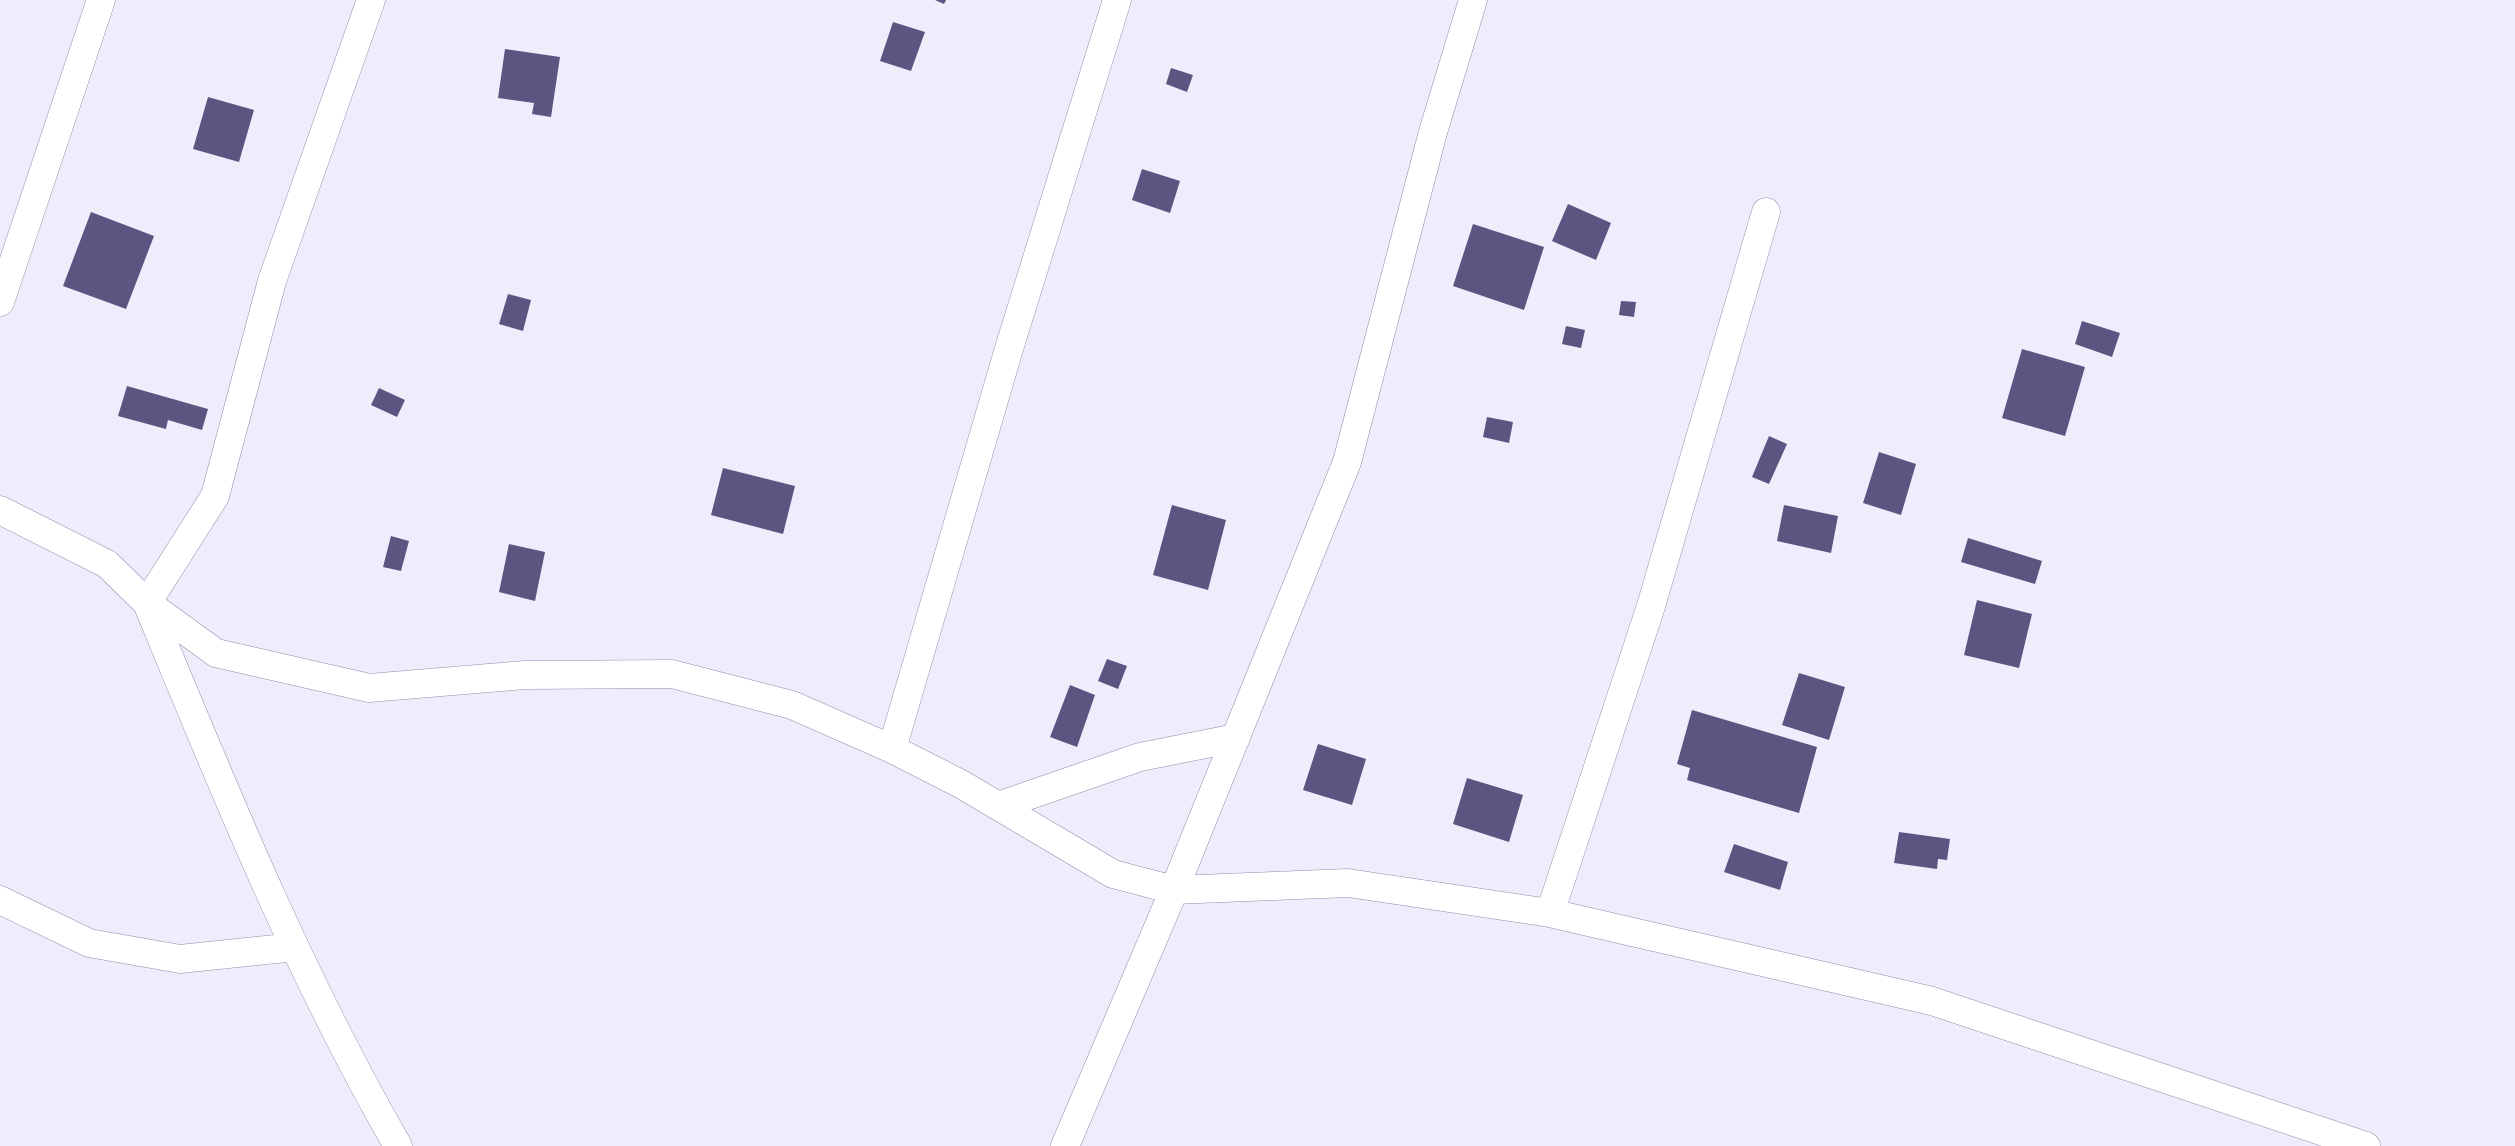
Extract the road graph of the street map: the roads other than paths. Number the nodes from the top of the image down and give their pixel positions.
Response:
1 (101, 0) edge
2 (371, 0) edge
3 (1117, 0) edge
4 (1473, 0) edge
5 (1766, 212) dead end
6 (0, 302) edge
7 (0, 510) edge
8 (147, 603) junction
9 (1236, 738) junction
10 (892, 749) junction
11 (998, 806) junction
12 (1174, 890) junction
13 (0, 900) edge
14 (1550, 913) junction
15 (295, 947) junction
16 (398, 1146) edge
17 (1065, 1146) edge
18 (2366, 1146) edge

1 - 6 street
2 - 8 street
3 - 10 street
4 - 9 street
5 - 14 street
7 - 8 street
8 - 10 street
8 - 15 street
9 - 11 street
9 - 12 street
10 - 11 street
11 - 12 street
12 - 14 street
12 - 17 street
13 - 15 street
14 - 18 street
15 - 16 street

